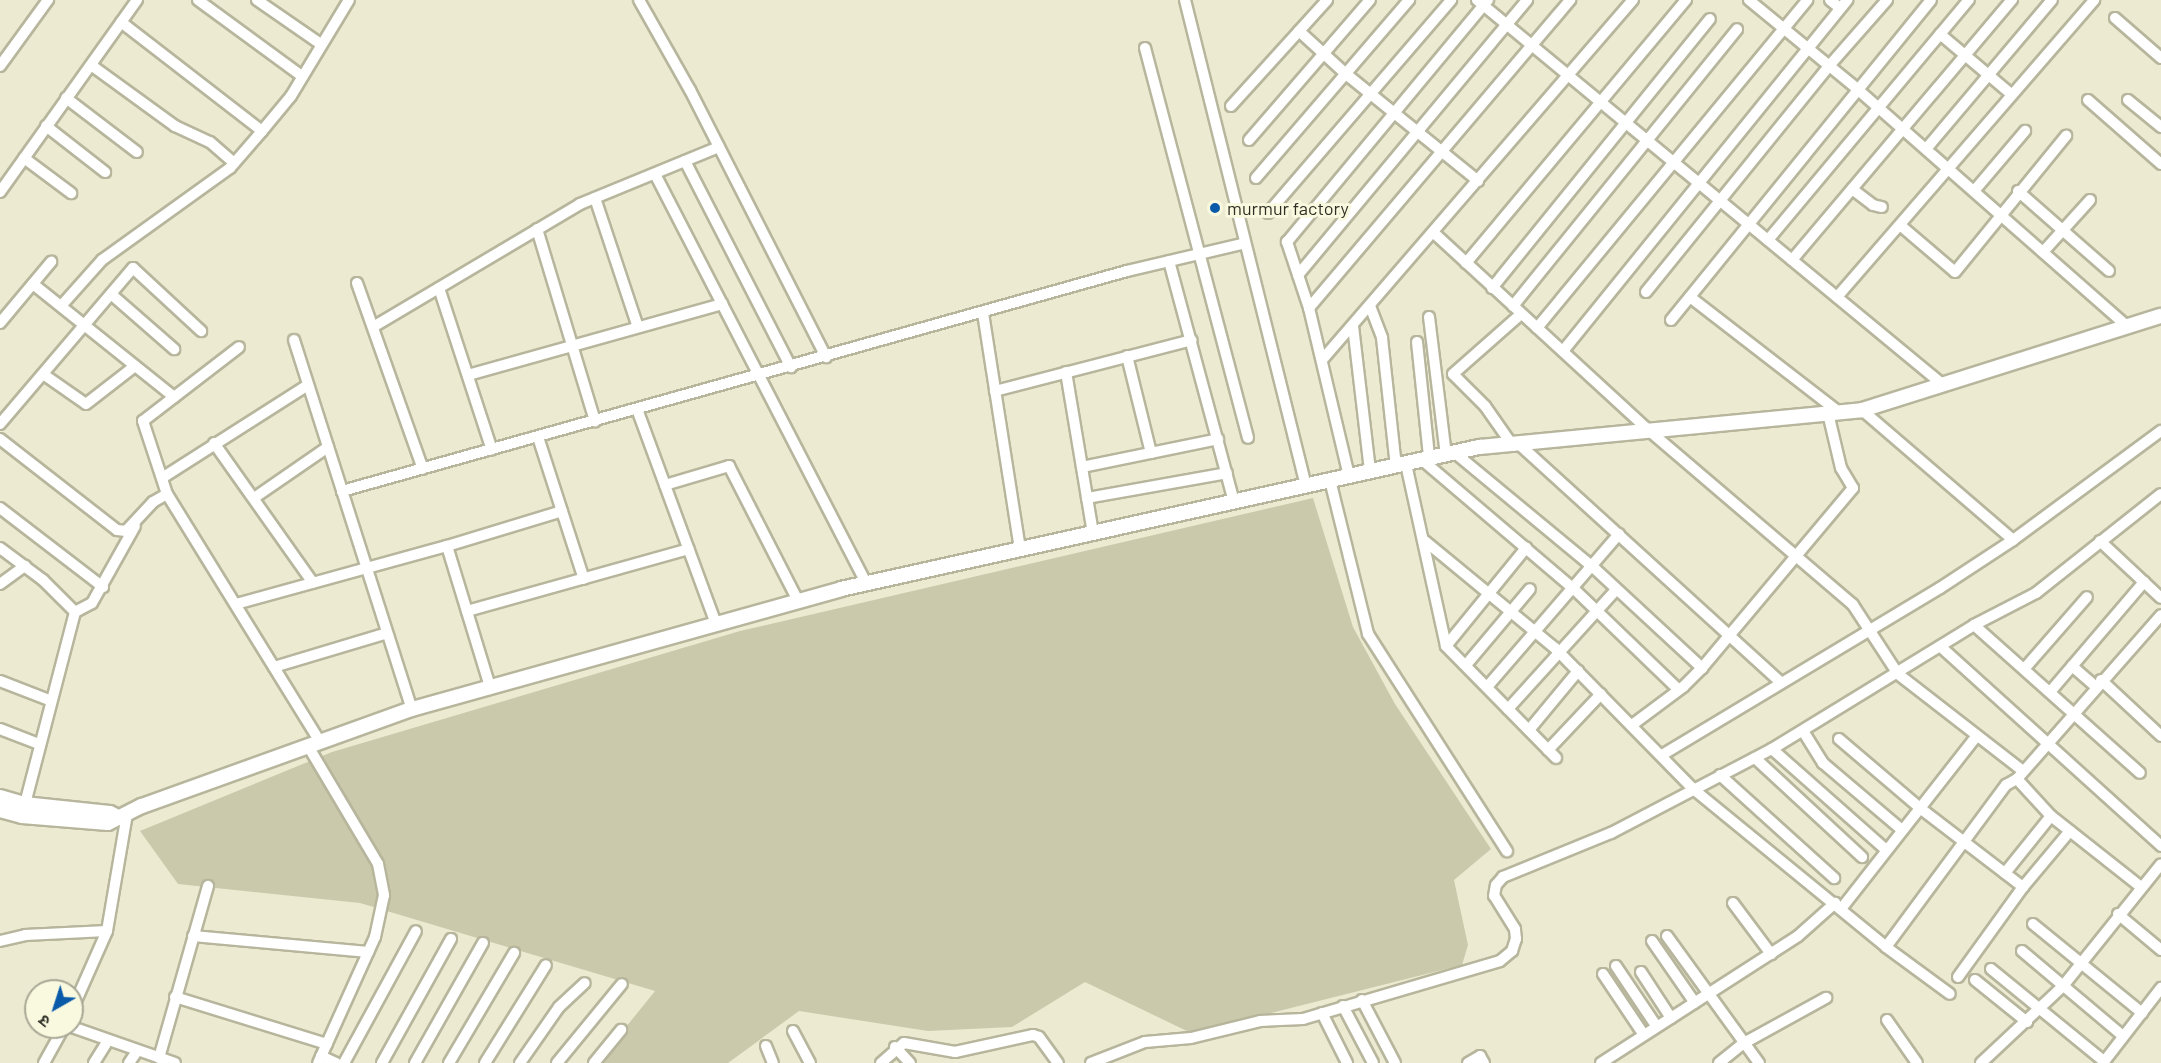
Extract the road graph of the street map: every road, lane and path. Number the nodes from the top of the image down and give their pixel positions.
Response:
1 (48, 0) edge
2 (137, 0) edge
3 (198, 0) edge
4 (257, 0) edge
5 (349, 0) edge
6 (639, 0) edge
7 (1185, 0) edge
8 (1327, 0) edge
9 (1370, 0) edge
10 (1409, 0) edge
11 (1451, 0) edge
12 (1527, 0) edge
13 (1570, 0) edge
14 (1632, 0) edge
15 (1686, 0) edge
16 (1749, 0) edge
17 (1807, 0) edge
18 (1830, 0) edge
19 (1887, 0) edge
20 (1931, 0) edge
21 (1969, 0) edge
22 (2012, 0) edge
23 (2052, 0) edge
24 (2094, 0) edge
25 (1483, 2) edge
26 (1843, 4) edge
27 (2115, 18) dead end
28 (1710, 20) dead end
29 (121, 22) junction
30 (1505, 24) junction
31 (1737, 28) dead end
32 (1783, 28) junction
33 (1299, 31) junction
34 (1940, 34) junction
35 (319, 43) junction
36 (1532, 46) junction
37 (1145, 48) dead end
38 (1805, 48) junction
39 (1323, 54) junction
40 (1968, 55) junction
41 (2161, 58) edge
42 (91, 65) junction
43 (0, 66) edge
44 (1829, 66) junction
45 (1346, 74) junction
46 (1567, 74) junction
47 (1991, 75) junction
48 (302, 76) junction
49 (1856, 88) junction
50 (1370, 94) junction
51 (2011, 94) junction
52 (66, 98) junction
53 (2088, 100) dead end
54 (2128, 100) dead end
55 (1602, 103) junction
56 (1231, 106) dead end
57 (1880, 108) junction
58 (1395, 113) junction
59 (1626, 123) junction
60 (46, 126) junction
61 (1902, 128) junction
62 (2161, 128) edge
63 (262, 131) junction
64 (2025, 131) dead end
65 (1418, 132) junction
66 (2066, 136) dead end
67 (1249, 140) dead end
68 (1648, 141) junction
69 (719, 147) junction
70 (1926, 149) junction
71 (137, 152) dead end
72 (1442, 153) junction
73 (24, 158) junction
74 (686, 161) junction
75 (1672, 161) junction
76 (234, 163) junction
77 (2161, 164) edge
78 (1950, 170) junction
79 (105, 172) dead end
80 (655, 174) junction
81 (1256, 178) dead end
82 (1478, 182) junction
83 (1697, 182) junction
84 (1852, 189) junction
85 (1974, 191) junction
86 (2018, 191) junction
87 (0, 192) edge
88 (71, 193) dead end
89 (595, 198) junction
90 (2090, 200) dead end
91 (1722, 202) junction
92 (1882, 207) dead end
93 (1268, 213) dead end
94 (1999, 214) junction
95 (1749, 225) junction
96 (1900, 225) junction
97 (537, 230) junction
98 (2063, 230) junction
99 (1434, 233) junction
100 (1768, 240) junction
101 (1245, 243) junction
102 (2043, 252) junction
103 (1200, 254) junction
104 (1792, 260) junction
105 (1169, 261) junction
106 (51, 262) dead end
107 (1466, 262) junction
108 (2109, 271) dead end
109 (1298, 275) junction
110 (357, 283) dead end
111 (33, 284) junction
112 (439, 288) junction
113 (1492, 288) junction
114 (1646, 292) dead end
115 (111, 294) junction
116 (1690, 297) junction
117 (1837, 297) junction
118 (722, 304) junction
119 (61, 306) junction
120 (1370, 306) junction
121 (1309, 308) junction
122 (1517, 310) junction
123 (983, 313) junction
124 (2161, 316) edge
125 (1429, 317) dead end
126 (1671, 320) dead end
127 (0, 323) edge
128 (84, 325) junction
129 (1353, 326) junction
130 (373, 327) junction
131 (638, 327) junction
132 (2128, 327) junction
133 (1537, 328) junction
134 (201, 331) dead end
135 (294, 340) dead end
136 (1192, 340) junction
137 (1417, 342) dead end
138 (572, 345) junction
139 (174, 348) dead end
140 (239, 348) dead end
141 (1563, 351) junction
142 (1128, 356) junction
143 (826, 357) junction
144 (1322, 360) junction
145 (135, 366) junction
146 (791, 367) junction
147 (1066, 372) junction
148 (43, 374) junction
149 (468, 375) junction
150 (759, 376) junction
151 (1941, 382) junction
152 (308, 385) junction
153 (995, 391) junction
154 (174, 397) junction
155 (637, 409) junction
156 (1862, 410) junction
157 (1834, 412) junction
158 (595, 421) junction
159 (0, 424) edge
160 (1649, 430) junction
161 (2161, 431) edge
162 (538, 437) junction
163 (1248, 438) dead end
164 (0, 440) edge
165 (1218, 440) junction
166 (214, 443) junction
167 (1517, 446) junction
168 (328, 447) junction
169 (492, 450) junction
170 (1151, 453) junction
171 (1450, 454) junction
172 (1425, 458) junction
173 (1401, 465) junction
174 (1082, 467) junction
175 (423, 469) junction
176 (1370, 471) junction
177 (1227, 473) junction
178 (1349, 476) junction
179 (162, 478) junction
180 (1330, 480) junction
181 (665, 485) junction
182 (1306, 486) junction
183 (342, 491) junction
184 (167, 494) junction
185 (2161, 494) edge
186 (254, 498) junction
187 (1087, 498) junction
188 (1234, 502) junction
189 (0, 508) edge
190 (562, 511) junction
191 (141, 515) junction
192 (1093, 533) junction
193 (1619, 534) junction
194 (2013, 540) junction
195 (1425, 541) junction
196 (2100, 541) junction
197 (447, 546) junction
198 (0, 548) edge
199 (1526, 548) junction
200 (689, 549) junction
201 (1020, 549) junction
202 (1794, 554) junction
203 (25, 567) junction
204 (1593, 567) junction
205 (367, 568) junction
206 (584, 579) junction
207 (2144, 582) junction
208 (314, 583) junction
209 (866, 583) junction
210 (0, 584) edge
211 (103, 587) junction
212 (1530, 589) dead end
213 (1574, 589) junction
214 (1616, 590) junction
215 (1488, 593) junction
216 (2087, 597) dead end
217 (2161, 598) edge
218 (798, 601) junction
219 (236, 604) junction
220 (467, 611) junction
221 (1598, 611) junction
222 (75, 612) junction
223 (1511, 612) junction
224 (2161, 615) edge
225 (716, 624) junction
226 (1974, 625) junction
227 (1867, 631) junction
228 (387, 633) junction
229 (1536, 633) junction
230 (1729, 634) junction
231 (1446, 646) junction
232 (1941, 647) junction
233 (1560, 653) junction
234 (1466, 665) junction
235 (2072, 666) junction
236 (274, 667) junction
237 (1702, 668) junction
238 (2025, 668) junction
239 (1578, 671) junction
240 (1898, 674) junction
241 (0, 681) edge
242 (1780, 682) junction
243 (2098, 684) junction
244 (490, 687) junction
245 (1487, 687) junction
246 (1678, 689) junction
247 (2050, 692) junction
248 (1601, 694) junction
249 (49, 699) junction
250 (412, 709) junction
251 (1508, 709) junction
252 (2073, 712) junction
253 (1632, 725) junction
254 (0, 729) edge
255 (1529, 730) junction
256 (1803, 730) junction
257 (2161, 736) edge
258 (1976, 737) junction
259 (1839, 740) dead end
260 (2046, 742) junction
261 (39, 744) junction
262 (314, 744) junction
263 (1772, 749) junction
264 (1548, 750) junction
265 (1662, 755) junction
266 (1556, 758) dead end
267 (1755, 758) junction
268 (2140, 772) dead end
269 (1720, 775) junction
270 (2020, 775) junction
271 (1692, 788) junction
272 (0, 797) edge
273 (1920, 808) junction
274 (0, 810) edge
275 (23, 810) junction
276 (121, 815) junction
277 (2051, 816) junction
278 (1902, 830) junction
279 (2070, 831) junction
280 (1964, 843) junction
281 (2161, 846) edge
282 (1885, 849) junction
283 (1507, 851) dead end
284 (1862, 857) dead end
285 (2161, 864) edge
286 (2005, 873) junction
287 (1834, 878) dead end
288 (208, 886) dead end
289 (2023, 887) junction
290 (2141, 887) junction
291 (1733, 903) dead end
292 (1838, 906) junction
293 (2118, 914) junction
294 (2033, 924) dead end
295 (107, 931) junction
296 (416, 931) dead end
297 (193, 936) junction
298 (1667, 936) dead end
299 (451, 939) dead end
300 (0, 940) edge
301 (1652, 941) dead end
302 (483, 943) dead end
303 (1886, 947) junction
304 (2161, 950) edge
305 (2022, 951) dead end
306 (368, 952) junction
307 (514, 953) dead end
308 (1771, 954) junction
309 (2081, 963) junction
310 (546, 965) dead end
311 (1616, 966) dead end
312 (1991, 969) dead end
313 (1641, 972) dead end
314 (1603, 974) dead end
315 (1958, 977) dead end
316 (1975, 980) dead end
317 (84, 983) edge
318 (585, 983) dead end
319 (622, 984) dead end
320 (2063, 986) junction
321 (2161, 988) edge
322 (1950, 994) dead end
323 (1708, 995) junction
324 (176, 997) junction
325 (1826, 998) dead end
326 (1362, 1000) junction
327 (1695, 1004) junction
328 (1342, 1006) junction
329 (2040, 1010) junction
330 (2142, 1012) junction
331 (1322, 1013) junction
332 (1671, 1018) junction
333 (1887, 1020) dead end
334 (2027, 1022) junction
335 (1657, 1027) junction
336 (621, 1030) dead end
337 (793, 1031) dead end
338 (84, 1032) edge
339 (1644, 1035) junction
340 (2123, 1036) junction
341 (57, 1039) edge
342 (108, 1041) junction
343 (1744, 1043) junction
344 (327, 1044) junction
345 (766, 1046) dead end
346 (895, 1047) junction
347 (137, 1051) junction
348 (159, 1058) junction
349 (320, 1060) edge
350 (2104, 1062) edge
351 (44, 1063) edge
352 (94, 1063) edge
353 (129, 1063) edge
354 (172, 1063) edge
355 (336, 1063) edge
356 (344, 1063) edge
357 (382, 1063) edge
358 (415, 1063) edge
359 (449, 1063) edge
360 (485, 1063) edge
361 (520, 1063) edge
362 (557, 1063) edge
363 (594, 1063) edge
364 (773, 1063) edge
365 (810, 1063) edge
366 (881, 1063) edge
367 (910, 1063) edge
368 (1058, 1063) edge
369 (1091, 1063) edge
370 (1347, 1063) edge
371 (1373, 1063) edge
372 (1395, 1063) edge
373 (1468, 1063) edge
374 (1485, 1063) edge
375 (1601, 1063) edge
376 (1719, 1063) edge
377 (1759, 1063) edge
378 (1917, 1063) edge
379 (1981, 1063) edge

1 - 43 street
2 - 29 street
3 - 48 street
4 - 35 street
5 - 35 street
6 - 69 street
7 - 101 street
8 - 33 street
9 - 39 street
10 - 45 street
11 - 50 street
12 - 30 street
13 - 36 street
14 - 46 street
15 - 55 street
16 - 32 street
17 - 32 street
18 - 26 street
19 - 44 street
20 - 49 street
21 - 34 street
22 - 40 street
23 - 47 street
24 - 51 street
25 - 30 street
25 - 58 street
26 - 38 street
27 - 41 street
28 - 59 street
29 - 42 street
29 - 63 street
30 - 36 street
30 - 65 street
31 - 68 street
32 - 38 street
32 - 75 street
33 - 39 street
33 - 56 street
34 - 40 street
34 - 57 street
35 - 48 street
36 - 46 street
36 - 72 street
37 - 103 street
38 - 44 street
38 - 83 street
39 - 45 street
39 - 67 street
40 - 47 street
40 - 61 street
42 - 52 street
42 - 76 street
44 - 49 street
44 - 91 street
45 - 50 street
45 - 81 street
46 - 55 street
46 - 82 street
47 - 51 street
47 - 70 street
48 - 63 street
49 - 57 street
49 - 95 street
50 - 58 street
50 - 93 street
51 - 78 street
52 - 60 street
52 - 71 street
53 - 77 street
54 - 62 street
55 - 59 street
55 - 107 street
57 - 61 street
57 - 100 street
58 - 65 street
58 - 109 street
59 - 68 street
59 - 113 street
60 - 73 street
60 - 79 street
61 - 70 street
61 - 84 street
63 - 76 street
64 - 85 street
65 - 72 street
65 - 109 street
66 - 86 street
68 - 75 street
68 - 122 street
69 - 74 street
69 - 143 street
70 - 78 street
72 - 82 street
72 - 121 street
73 - 87 street
73 - 88 street
74 - 80 street
74 - 146 street
75 - 83 street
75 - 133 street
76 - 119 street
78 - 85 street
78 - 96 street
80 - 89 street
80 - 118 street
82 - 99 street
83 - 91 street
83 - 141 street
84 - 92 street
84 - 104 street
85 - 94 street
86 - 94 street
86 - 98 street
89 - 97 street
89 - 131 street
90 - 98 street
91 - 95 street
91 - 114 street
94 - 96 street
94 - 102 street
95 - 100 street
95 - 116 street
96 - 117 street
97 - 112 street
97 - 138 street
98 - 102 street
98 - 108 street
99 - 107 street
99 - 120 street
100 - 104 street
101 - 103 street
101 - 182 street
102 - 132 street
103 - 105 street
103 - 163 street
104 - 117 street
105 - 123 street
105 - 136 street
106 - 111 street
107 - 113 street
109 - 121 street
110 - 130 street
111 - 119 street
111 - 127 street
112 - 130 street
112 - 149 street
113 - 122 street
115 - 128 street
115 - 134 street
115 - 139 street
116 - 126 street
116 - 157 street
117 - 151 street
118 - 131 street
118 - 150 street
119 - 128 street
120 - 129 street
120 - 173 street
121 - 144 street
122 - 133 street
122 - 167 street
123 - 143 street
123 - 153 street
124 - 132 street
125 - 171 street
128 - 145 street
128 - 148 street
129 - 144 street
129 - 176 street
130 - 175 street
131 - 138 street
132 - 151 street
133 - 141 street
135 - 152 street
136 - 142 street
136 - 165 street
137 - 172 street
138 - 149 street
138 - 158 street
140 - 154 street
141 - 160 street
142 - 147 street
142 - 170 street
143 - 146 street
144 - 178 street
145 - 148 street
145 - 154 street
146 - 150 street
147 - 153 street
147 - 174 street
148 - 159 street
149 - 169 street
150 - 155 street
150 - 209 street
151 - 156 street
152 - 166 street
152 - 168 street
153 - 201 street
154 - 179 street
155 - 158 street
155 - 181 street
156 - 157 street
156 - 194 street
157 - 160 street
157 - 202 street
158 - 162 street
160 - 167 street
160 - 202 street
161 - 194 street
162 - 169 street
162 - 190 street
164 - 191 street
165 - 170 street
165 - 177 street
166 - 179 street
166 - 186 street
167 - 171 street
167 - 193 street
168 - 183 street
168 - 186 street
169 - 175 street
170 - 174 street
171 - 172 street
171 - 204 street
172 - 173 street
172 - 199 street
173 - 176 street
173 - 195 street
174 - 187 street
175 - 183 street
176 - 178 street
177 - 187 street
177 - 188 street
178 - 180 street
179 - 184 street
180 - 182 street
180 - 283 street
181 - 200 street
181 - 218 street
182 - 188 street
183 - 205 street
184 - 191 street
184 - 219 street
185 - 196 street
186 - 208 street
187 - 192 street
188 - 192 street
189 - 211 street
190 - 197 street
190 - 206 street
191 - 211 street
192 - 201 street
193 - 204 street
193 - 230 street
194 - 227 street
195 - 215 street
195 - 231 street
196 - 207 street
196 - 226 street
197 - 205 street
197 - 220 street
198 - 203 street
199 - 213 street
199 - 215 street
200 - 206 street
200 - 225 street
201 - 209 street
202 - 227 street
202 - 230 street
203 - 210 street
203 - 222 street
204 - 213 street
204 - 214 street
205 - 208 street
205 - 228 street
206 - 220 street
207 - 217 street
207 - 235 street
208 - 219 street
209 - 218 street
211 - 222 street
212 - 223 street
213 - 221 street
213 - 229 street
214 - 221 street
214 - 237 street
215 - 223 street
215 - 231 street
216 - 238 street
218 - 225 street
219 - 236 street
220 - 244 street
221 - 233 street
221 - 246 street
222 - 249 street
223 - 229 street
223 - 234 street
224 - 243 street
225 - 244 street
226 - 232 street
226 - 238 street
227 - 240 street
227 - 242 street
228 - 236 street
228 - 250 street
229 - 233 street
229 - 245 street
230 - 237 street
230 - 242 street
231 - 234 street
232 - 240 street
232 - 260 street
233 - 239 street
233 - 251 street
234 - 245 street
235 - 243 street
235 - 247 street
236 - 262 street
237 - 246 street
238 - 247 street
239 - 248 street
239 - 255 street
240 - 256 street
240 - 258 street
241 - 249 street
242 - 265 street
243 - 252 street
243 - 257 street
244 - 250 street
245 - 251 street
246 - 253 street
247 - 252 street
248 - 253 street
248 - 264 street
249 - 261 street
250 - 262 street
251 - 255 street
252 - 260 street
252 - 268 street
253 - 265 street
254 - 261 street
255 - 264 street
256 - 263 street
256 - 278 street
258 - 270 street
258 - 273 street
259 - 273 street
260 - 270 street
260 - 281 street
261 - 275 street
262 - 276 street
262 - 306 street
263 - 267 street
263 - 282 street
264 - 266 street
265 - 271 street
267 - 269 street
267 - 284 street
269 - 271 street
269 - 287 street
270 - 277 street
270 - 280 street
271 - 292 street
271 - 326 street
272 - 275 street
273 - 278 street
273 - 280 street
274 - 275 street
275 - 276 street
276 - 295 street
277 - 279 street
277 - 286 street
278 - 282 street
279 - 289 street
279 - 290 street
280 - 286 street
280 - 303 street
282 - 292 street
285 - 290 street
286 - 289 street
288 - 297 street
289 - 315 street
290 - 293 street
291 - 308 street
292 - 303 street
292 - 308 street
293 - 304 street
293 - 309 street
294 - 309 street
295 - 300 street
295 - 317 street
296 - 356 street
297 - 306 street
297 - 324 street
298 - 323 street
299 - 357 street
301 - 327 street
302 - 358 street
303 - 322 street
305 - 320 street
306 - 344 street
307 - 359 street
308 - 323 street
309 - 320 street
309 - 330 street
310 - 360 street
311 - 335 street
312 - 329 street
313 - 332 street
314 - 339 street
316 - 334 street
318 - 361 street
319 - 362 street
320 - 329 street
320 - 340 street
321 - 330 street
323 - 327 street
323 - 343 street
324 - 344 street
324 - 348 street
325 - 343 street
326 - 328 street
326 - 372 street
327 - 332 street
328 - 331 street
328 - 371 street
329 - 334 street
329 - 350 street
330 - 340 street
331 - 369 street
331 - 370 street
332 - 335 street
333 - 378 street
334 - 379 street
335 - 339 street
336 - 363 street
337 - 365 street
338 - 342 street
339 - 375 street
340 - 350 street
341 - 351 street
342 - 347 street
342 - 352 street
343 - 376 street
343 - 377 street
344 - 349 street
345 - 364 street
346 - 366 street
346 - 367 street
346 - 368 street
347 - 348 street
347 - 353 street
348 - 354 street
349 - 355 street
373 - 374 street

